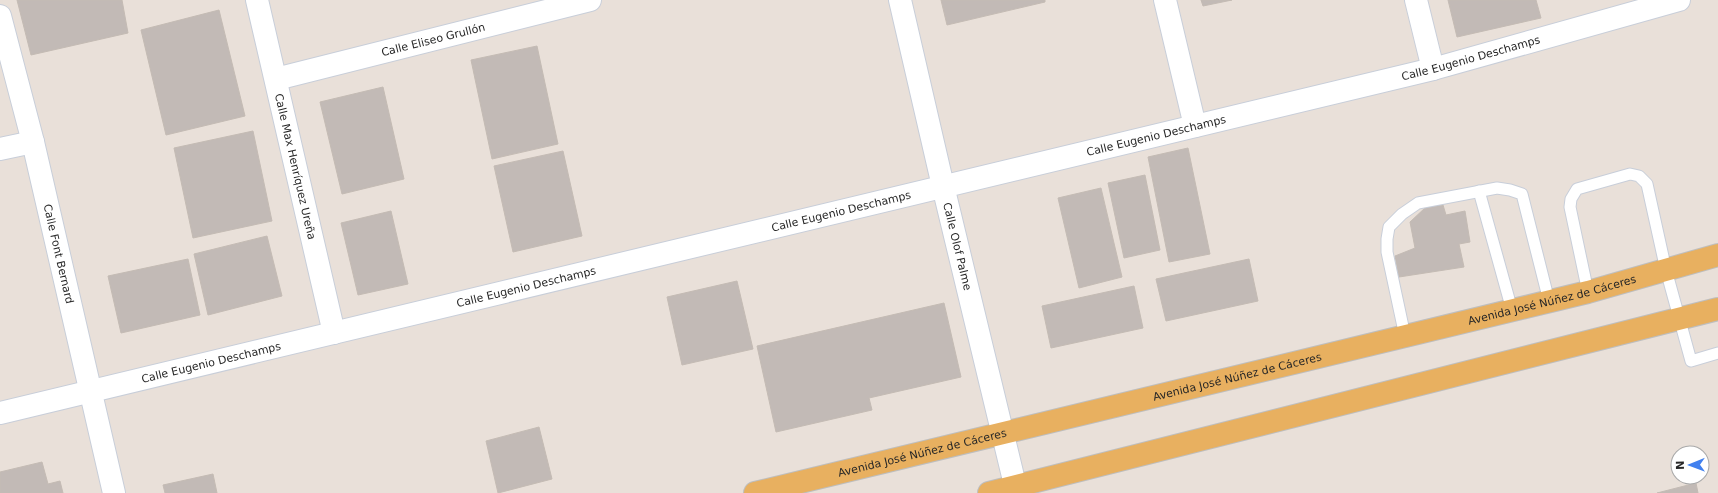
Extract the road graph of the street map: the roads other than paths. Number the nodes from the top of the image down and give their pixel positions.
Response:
1 (257, 0) edge
2 (590, 0) edge
3 (900, 0) edge
4 (1165, 0) edge
5 (1416, 0) edge
6 (1667, 2) edge
7 (0, 16) edge
8 (1433, 69) junction
9 (276, 79) junction
10 (1195, 126) junction
11 (32, 142) junction
12 (0, 149) edge
13 (943, 186) junction
14 (1479, 191) junction
15 (1718, 255) edge
16 (1666, 270) junction
17 (1588, 292) junction
18 (1549, 301) junction
19 (1718, 309) edge
20 (1512, 310) junction
21 (1679, 319) junction
22 (334, 333) junction
23 (1405, 336) junction
24 (1718, 354) edge
25 (89, 392) junction
26 (0, 413) edge
27 (1002, 433) junction
28 (1016, 490) edge
29 (114, 493) edge
30 (755, 493) edge
31 (989, 493) edge

1 - 9 street, Calle Max Henríquez Ureña
2 - 9 street, Calle Eliseo Grullón
3 - 13 street, Calle Olof Palme
4 - 10 street
5 - 8 street
6 - 8 street, Calle Eugenio Deschamps
7 - 11 street, Calle Font Bernard
8 - 10 street, Calle Eugenio Deschamps
9 - 22 street, Calle Max Henríquez Ureña
10 - 13 street, Calle Eugenio Deschamps
11 - 12 street
11 - 25 street, Calle Font Bernard
13 - 22 street, Calle Eugenio Deschamps
13 - 27 street, Calle Olof Palme
14 - 18 lane
14 - 20 lane
14 - 23 lane
15 - 16 main road, Avenida José Núñez de Cáceres
16 - 17 main road, Avenida José Núñez de Cáceres
16 - 17 lane
16 - 21 lane
17 - 18 main road, Avenida José Núñez de Cáceres
18 - 20 main road, Avenida José Núñez de Cáceres
19 - 21 main road
20 - 23 main road, Avenida José Núñez de Cáceres
21 - 24 lane
21 - 28 main road
22 - 25 street, Calle Eugenio Deschamps
23 - 27 main road, Avenida José Núñez de Cáceres
25 - 26 street, Calle Eugenio Deschamps
25 - 29 street, Calle Font Bernard
27 - 28 street, Calle Olof Palme
27 - 30 main road, Avenida José Núñez de Cáceres
28 - 31 main road

